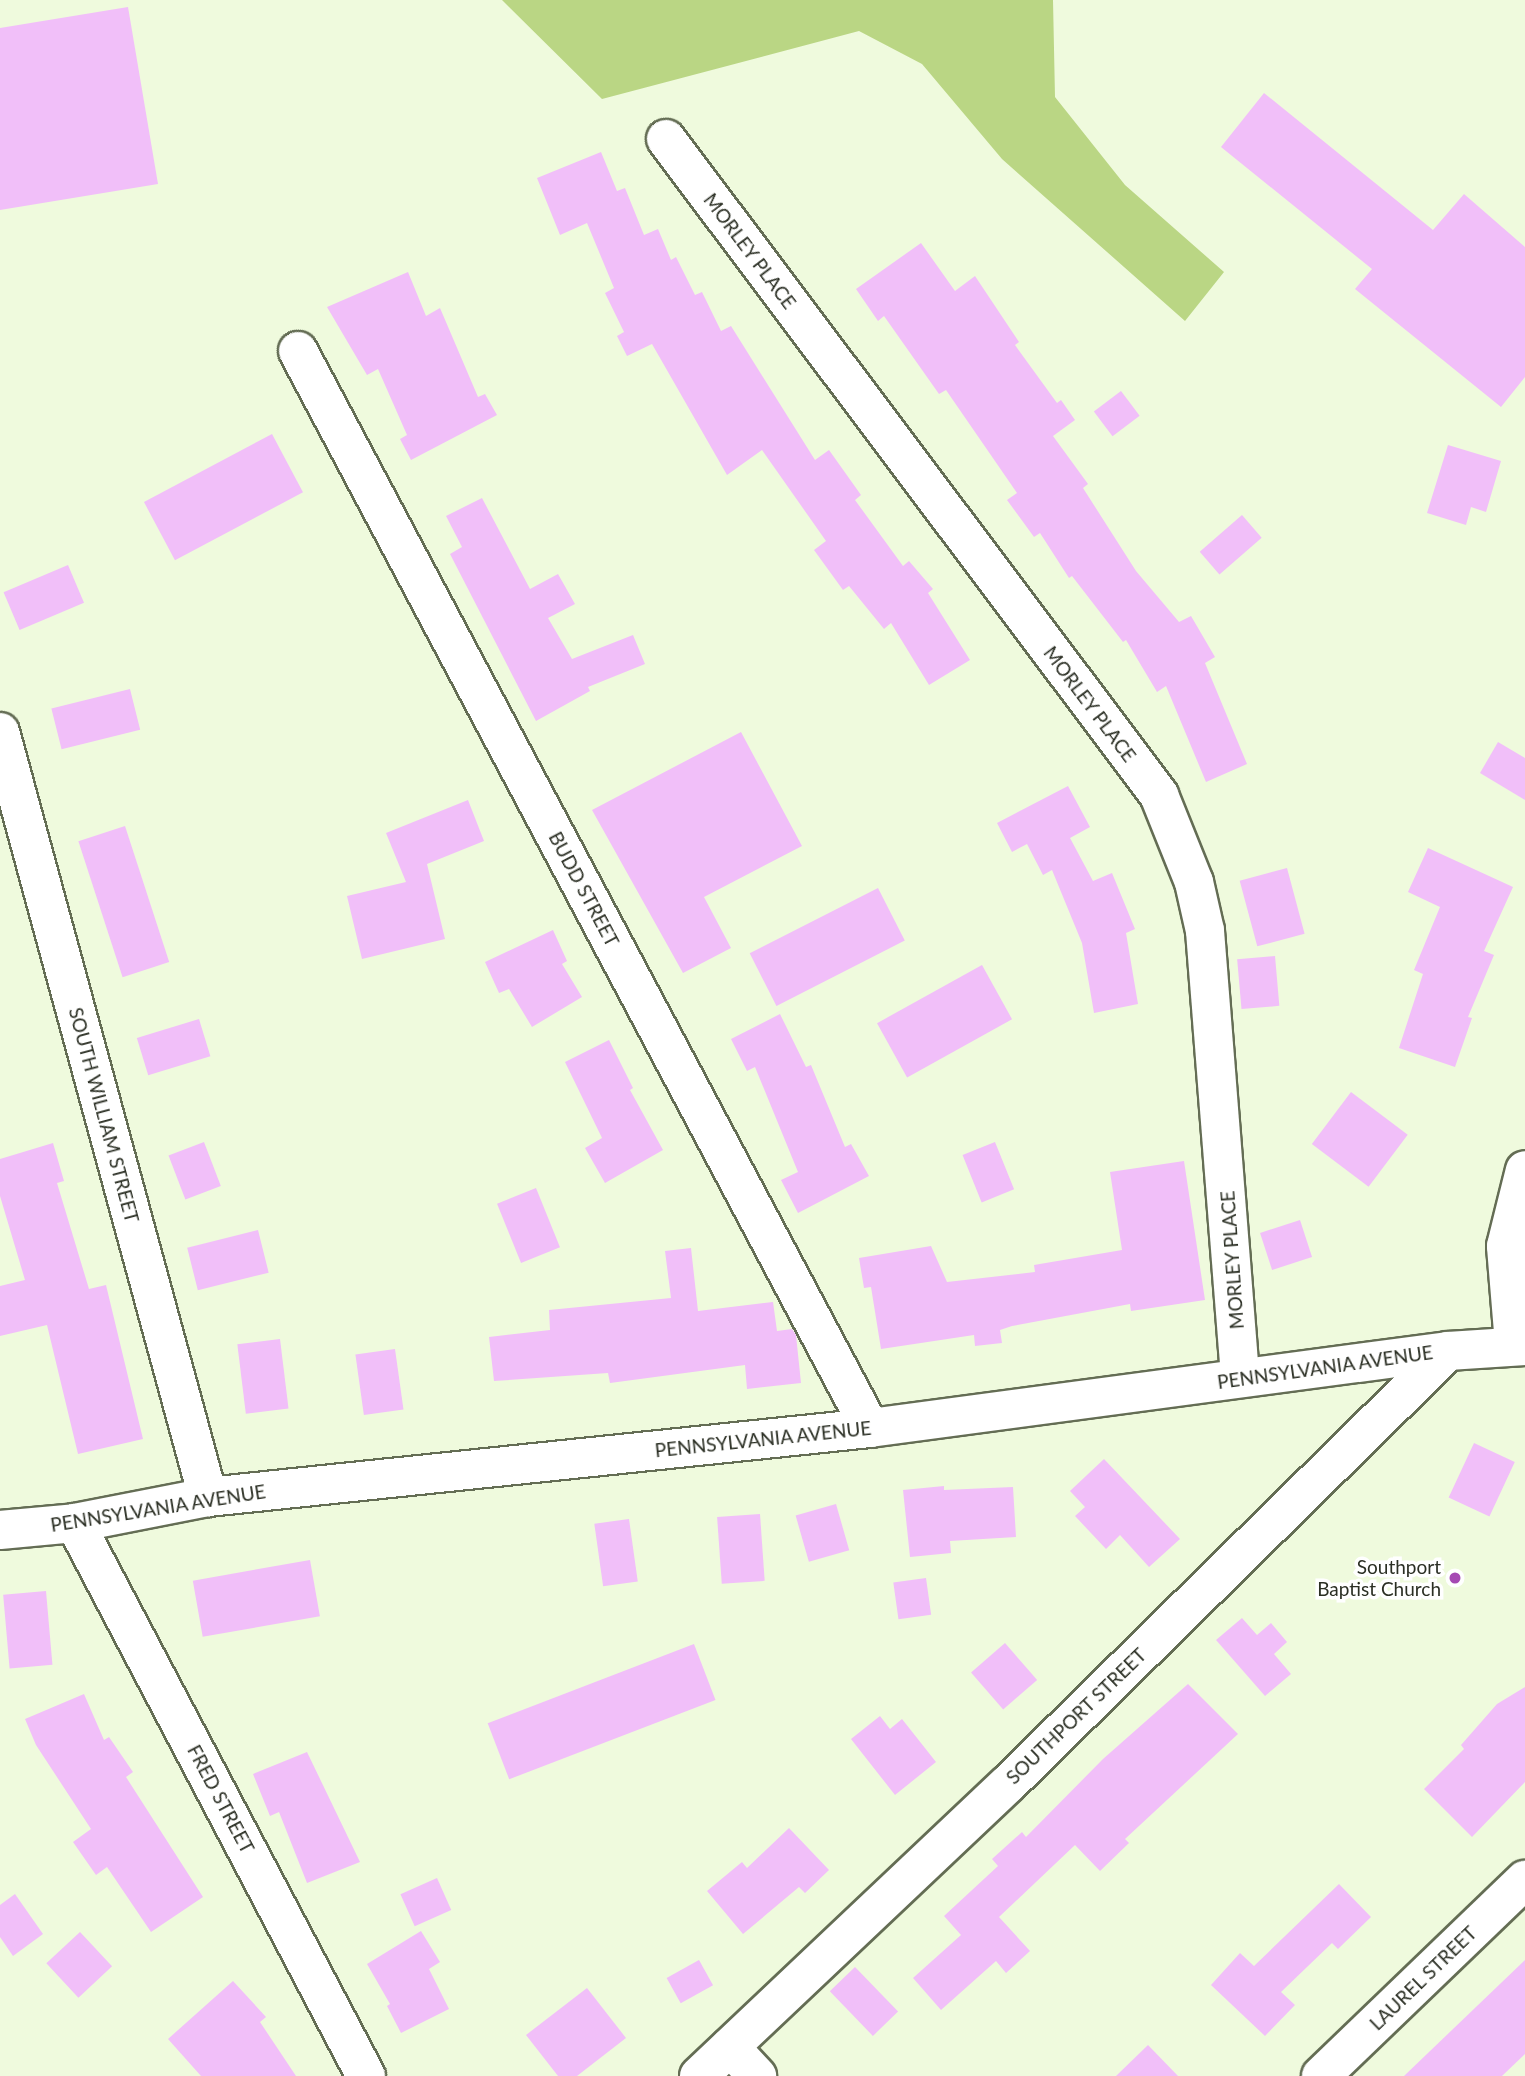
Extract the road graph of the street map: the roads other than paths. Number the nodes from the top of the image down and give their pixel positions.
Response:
1 (666, 139) dead end
2 (298, 351) dead end
3 (0, 733) edge
4 (1525, 1170) edge
5 (1520, 1345) edge
6 (1448, 1351) junction
7 (1240, 1378) junction
8 (870, 1427) junction
9 (208, 1497) junction
10 (75, 1522) junction
11 (0, 1530) edge
12 (1525, 1880) edge
13 (730, 2047) junction
14 (366, 2076) edge
15 (699, 2076) edge
16 (757, 2076) edge
17 (1321, 2076) edge

1 - 7 street, MORLEY PLACE
2 - 8 street, BUDD STREET
3 - 9 street, SOUTH WILLIAM STREET
4 - 5 street
5 - 6 street, PENNSYLVANIA AVENUE
6 - 7 street, PENNSYLVANIA AVENUE
6 - 13 street, SOUTHPORT STREET
7 - 8 street, PENNSYLVANIA AVENUE
8 - 9 street, PENNSYLVANIA AVENUE
9 - 10 street, PENNSYLVANIA AVENUE
10 - 11 street, PENNSYLVANIA AVENUE
10 - 14 street, FRED STREET
12 - 17 street, LAUREL STREET
13 - 15 street, SOUTHPORT STREET
13 - 16 street

